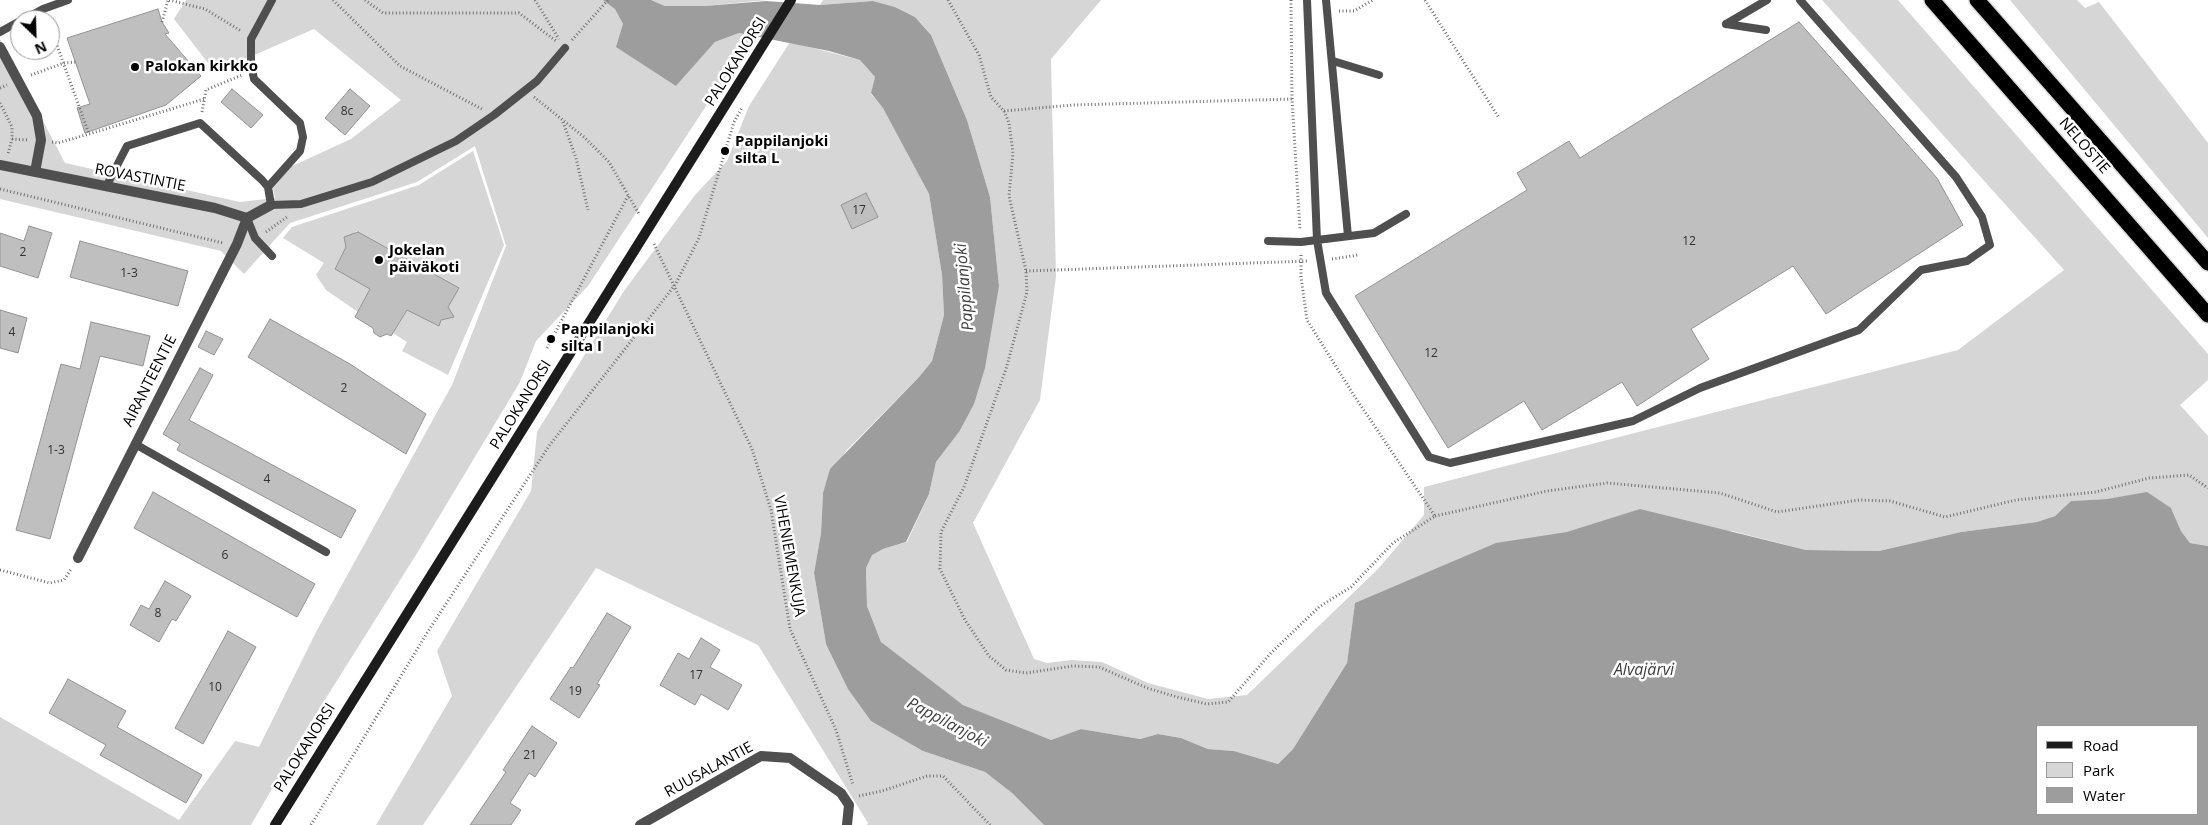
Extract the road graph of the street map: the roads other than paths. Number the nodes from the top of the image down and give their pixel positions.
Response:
1 (68, 0) edge
2 (272, 0) edge
3 (791, 0) edge
4 (1307, 0) edge
5 (1326, 0) edge
6 (1767, 0) edge
7 (1800, 0) edge
8 (1932, 0) edge
9 (1977, 0) edge
10 (41, 10) edge
11 (1766, 30) dead end
12 (0, 47) edge
13 (565, 48) road end
14 (1333, 61) junction
15 (1379, 76) dead end
16 (3, 166) edge
17 (34, 172) junction
18 (106, 187) junction
19 (268, 187) junction
20 (271, 205) junction
21 (1406, 214) dead end
22 (247, 218) junction
23 (1348, 236) junction
24 (1317, 240) junction
25 (1268, 241) dead end
26 (272, 256) dead end
27 (2208, 263) edge
28 (2208, 315) edge
29 (135, 444) junction
30 (326, 552) dead end
31 (78, 558) road end
32 (275, 825) edge
33 (640, 825) edge
34 (847, 825) edge

1 - 10 lane
2 - 19 lane
3 - 32 main road, PALOKANORSI
4 - 24 lane
5 - 14 lane
6 - 11 lane
7 - 24 lane
8 - 28 highway, NELOSTIE
9 - 27 highway, NELOSTIE
12 - 17 street
13 - 20 lane
14 - 15 lane
14 - 23 lane
16 - 17 street, ROVASTINTIE
17 - 18 street, ROVASTINTIE
18 - 19 lane
18 - 22 street, ROVASTINTIE
19 - 20 lane
20 - 22 street
21 - 23 lane
22 - 26 lane
22 - 29 street, AIRANTEENTIE
23 - 24 lane
24 - 25 lane
29 - 30 lane
29 - 31 street, AIRANTEENTIE
33 - 34 street, RUUSALANTIE

